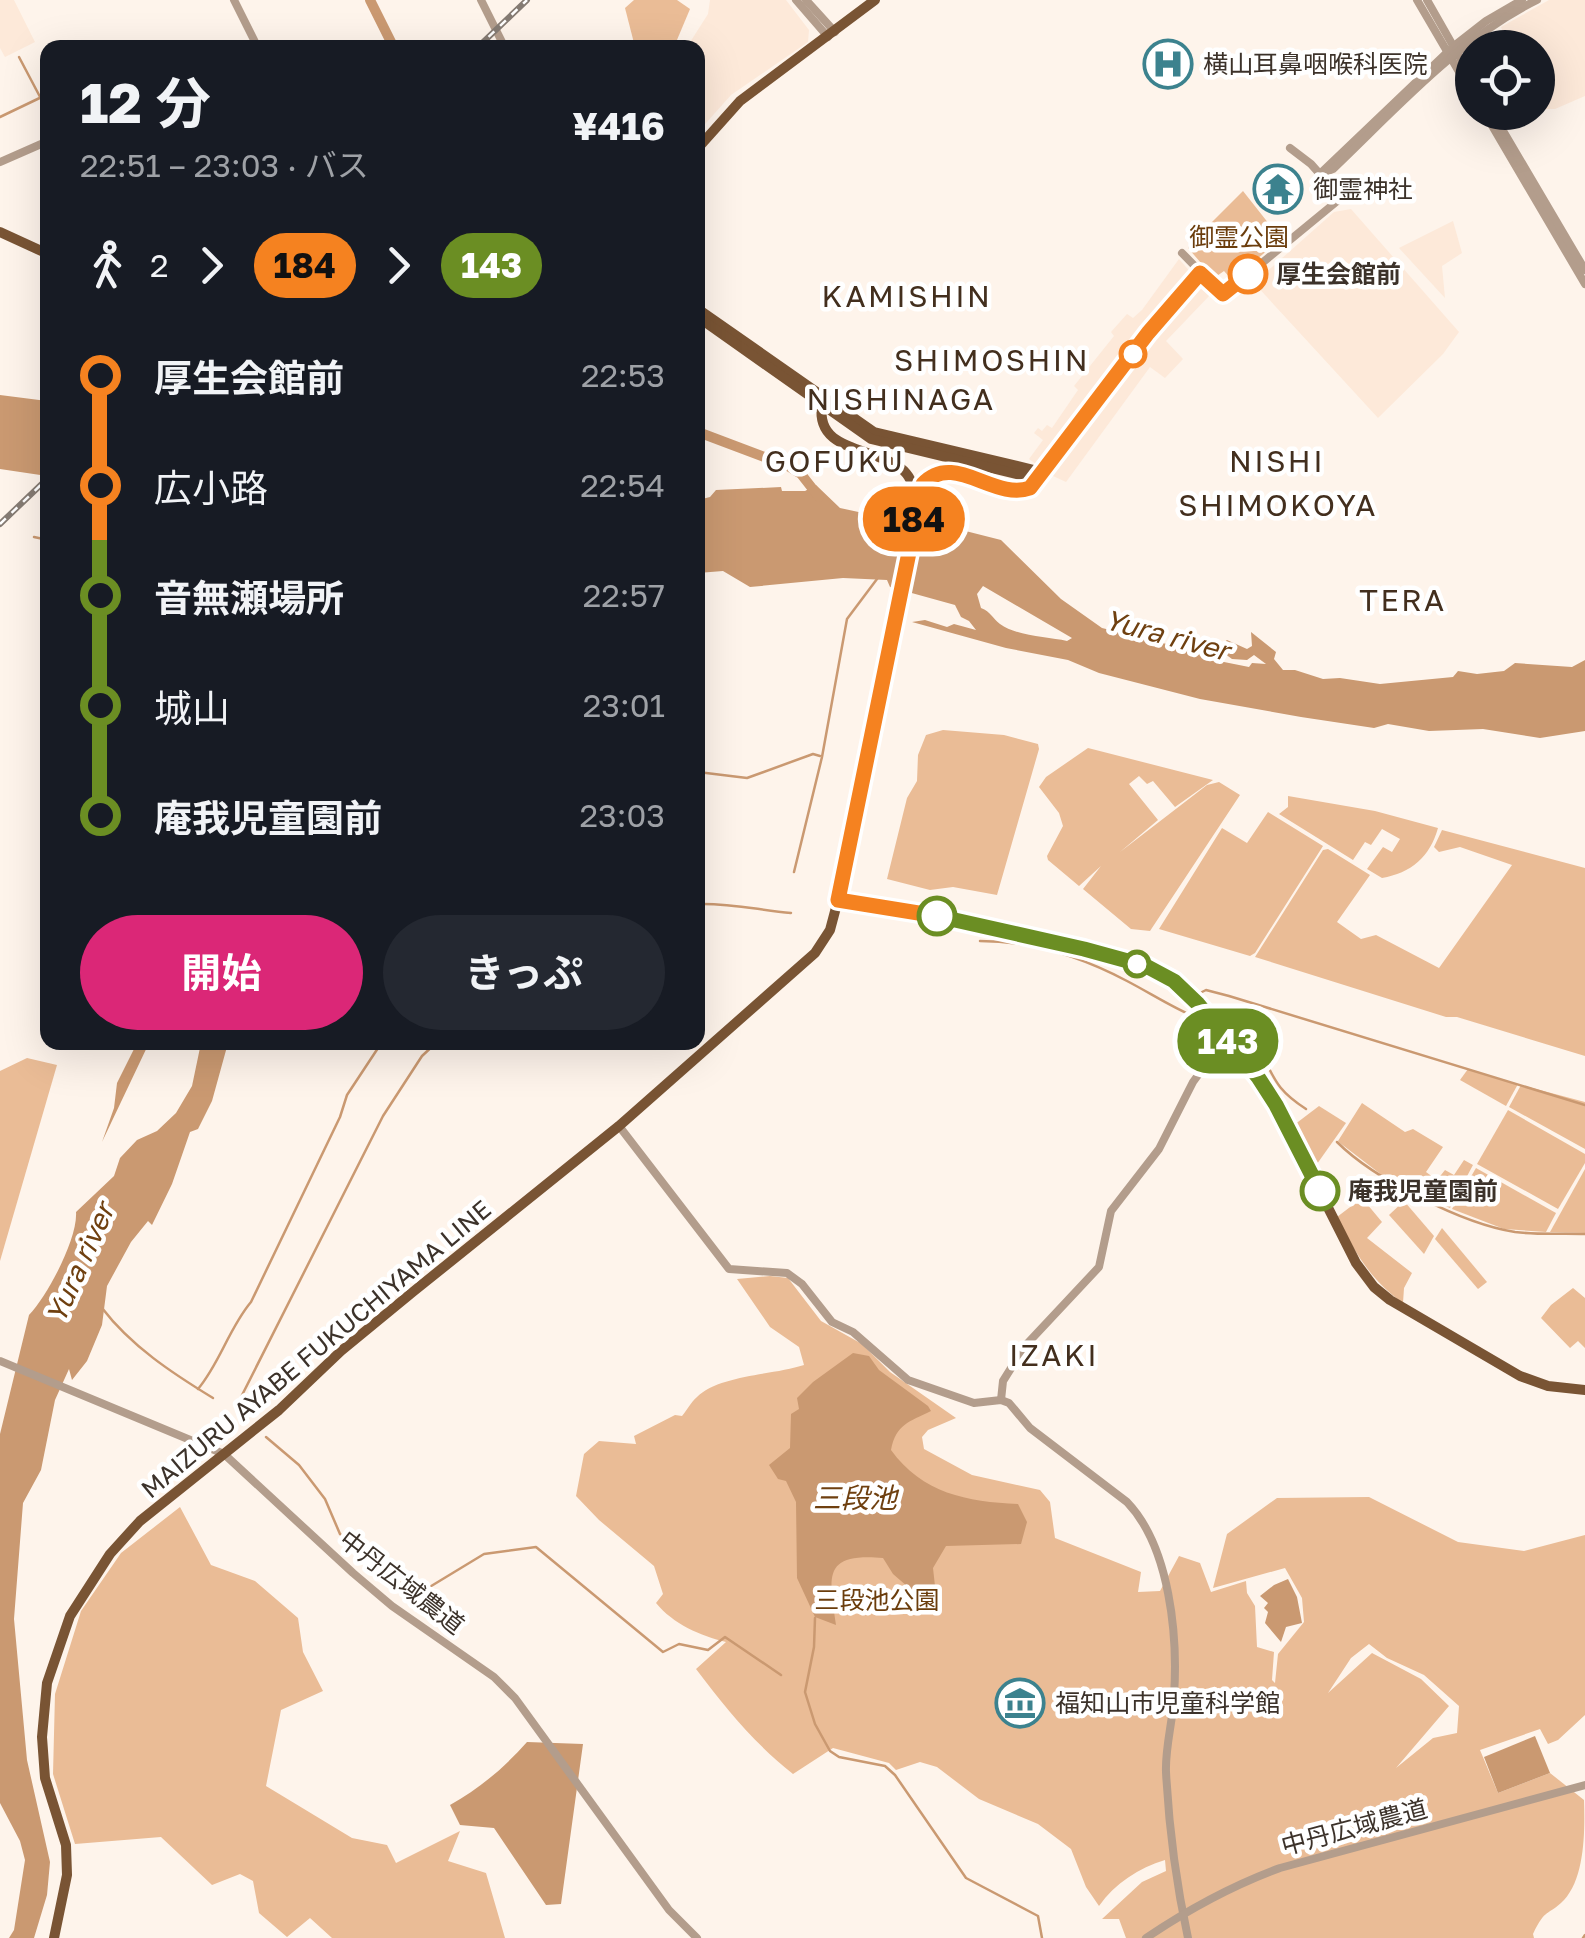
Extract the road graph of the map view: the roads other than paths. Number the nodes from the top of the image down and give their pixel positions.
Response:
1 (234, 0) edge
2 (480, 0) edge
3 (796, 0) edge
4 (806, 0) edge
5 (875, 0) edge
6 (1417, 0) edge
7 (1427, 0) edge
8 (1522, 0) edge
9 (1537, 0) edge
10 (831, 35) junction
11 (254, 40) edge
12 (500, 40) edge
13 (1452, 52) junction
14 (1455, 56) edge
15 (1455, 58) edge
16 (1495, 130) edge
17 (1503, 130) edge
18 (705, 140) edge
19 (40, 145) edge
20 (1290, 148) dead end
21 (0, 162) edge
22 (1320, 174) junction
23 (0, 232) edge
24 (40, 250) edge
25 (1182, 253) dead end
26 (1585, 270) edge
27 (1200, 273) junction
28 (1585, 284) edge
29 (705, 314) edge
30 (705, 323) edge
31 (823, 402) junction
32 (1041, 476) junction
33 (918, 482) junction
34 (839, 895) junction
35 (1226, 1038) junction
36 (619, 1126) junction
37 (0, 1361) edge
38 (1585, 1390) edge
39 (1001, 1400) junction
40 (224, 1454) junction
41 (1585, 1785) edge
42 (1183, 1913) junction
43 (54, 1938) edge
44 (697, 1938) edge
45 (1146, 1938) edge
46 (1188, 1938) edge

1 - 11 street
2 - 12 street
3 - 10 street
4 - 10 street
5 - 10 main road
6 - 13 street
7 - 13 street
8 - 13 street
9 - 13 street
10 - 18 main road
13 - 14 street
13 - 15 street
13 - 22 street
16 - 28 street
17 - 26 street
19 - 21 street
20 - 22 street
22 - 27 street
23 - 24 main road
25 - 27 street
27 - 32 street
29 - 31 main road
30 - 31 main road
31 - 32 main road
31 - 33 main road
32 - 33 main road
33 - 34 main road, MAIZURU AYABE FUKUCHIYAMA LINE
34 - 35 main road
34 - 36 main road, MAIZURU AYABE FUKUCHIYAMA LINE
35 - 38 main road
35 - 39 street
36 - 39 street
36 - 40 main road, MAIZURU AYABE FUKUCHIYAMA LINE
37 - 40 street, 中丹広域農道
39 - 42 street
40 - 43 main road, MAIZURU AYABE FUKUCHIYAMA LINE
40 - 44 street, 中丹広域農道
41 - 42 street, 中丹広域農道
42 - 45 street, 中丹広域農道
42 - 46 street

